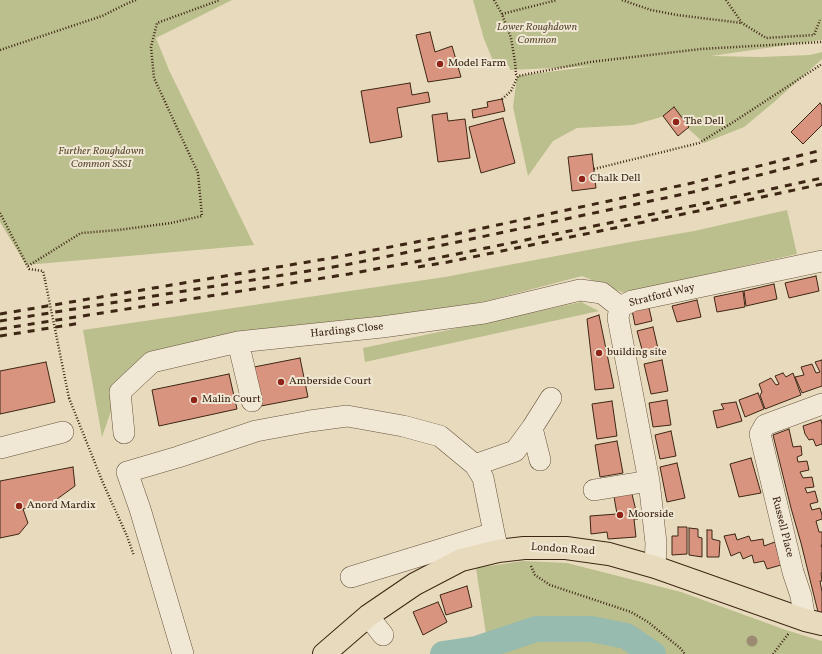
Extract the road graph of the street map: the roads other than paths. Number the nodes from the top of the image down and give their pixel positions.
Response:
1 (822, 261) edge
2 (620, 307) junction
3 (238, 342) junction
4 (551, 398) dead end
5 (252, 401) dead end
6 (822, 404) edge
7 (532, 428) junction
8 (63, 432) dead end
9 (124, 433) dead end
10 (0, 448) edge
11 (540, 460) dead end
12 (475, 465) junction
13 (649, 481) junction
14 (594, 490) dead end
15 (496, 542) junction
16 (655, 567) junction
17 (351, 577) dead end
18 (368, 616) junction
19 (813, 622) edge
20 (383, 635) dead end
21 (183, 654) edge
22 (324, 654) edge

1 - 2 street, Stratford Way
2 - 3 street, Hardings Close
2 - 13 street, Stratford Way
3 - 5 street
3 - 9 street, Hardings Close
4 - 7 street
6 - 19 street, Russell Place
7 - 11 street
7 - 12 street
8 - 10 street
12 - 15 street
12 - 21 street
13 - 14 street
13 - 16 street, Stratford Way
15 - 16 main road, London Road
15 - 17 street
15 - 18 main road, London Road
16 - 19 main road, London Road
18 - 20 street
18 - 22 main road, London Road

